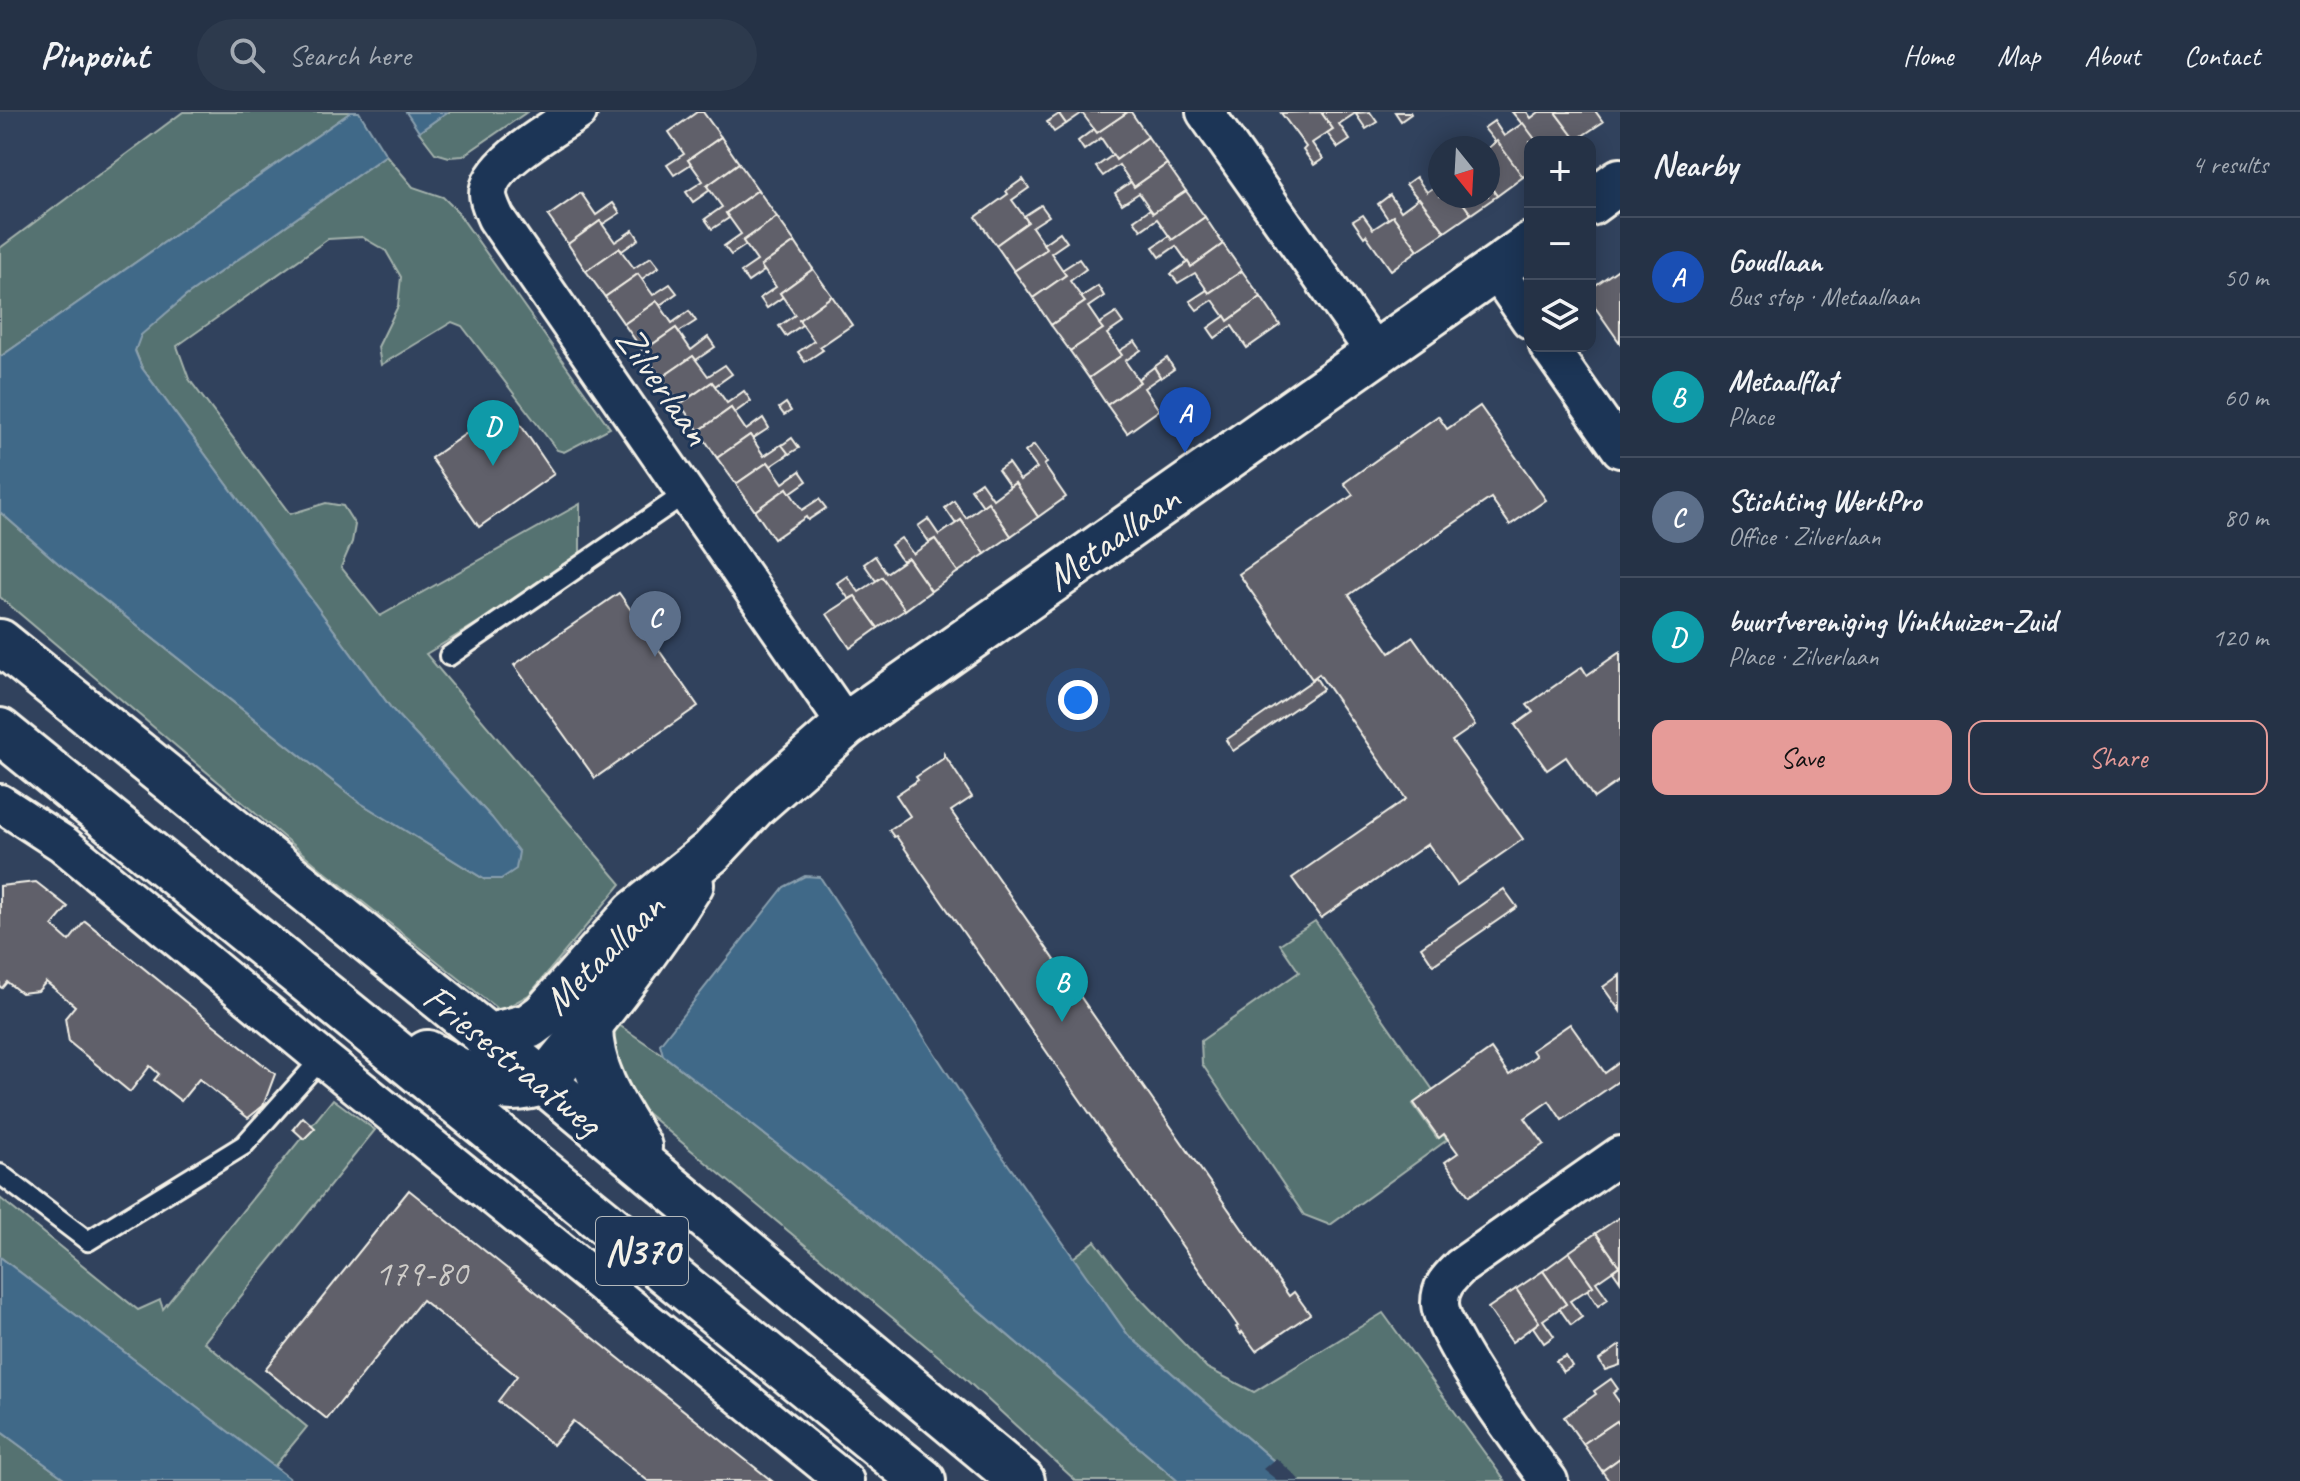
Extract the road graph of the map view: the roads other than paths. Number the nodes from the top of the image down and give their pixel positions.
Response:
1 (578, 112) edge
2 (1205, 112) edge
3 (1620, 181) edge
4 (1596, 199) edge
5 (1513, 257) edge
6 (1524, 298) edge
7 (1552, 352) edge
8 (1375, 353) junction
9 (1620, 449) edge
10 (686, 493) junction
11 (0, 642) edge
12 (449, 656) dead end
13 (846, 725) junction
14 (0, 731) edge
15 (0, 803) edge
16 (711, 852) junction
17 (358, 1024) junction
18 (590, 1026) junction
19 (486, 1037) junction
20 (322, 1058) junction
21 (544, 1082) junction
22 (1620, 1155) edge
23 (654, 1173) junction
24 (0, 1174) edge
25 (845, 1481) edge
26 (923, 1481) edge
27 (1022, 1481) edge
28 (1549, 1481) edge

1 - 10 street, Zilverlaan
2 - 8 street
3 - 4 main road
5 - 6 street
5 - 8 main road, Metaallaan
7 - 9 street
8 - 13 main road, Metaallaan
10 - 12 lane
10 - 13 street, Zilverlaan
11 - 19 main road, Friesestraatweg / N370
13 - 16 main road, Metaallaan
14 - 17 main road, Friesestraatweg / N370
15 - 20 street
16 - 18 main road, Metaallaan
16 - 19 main road, Metaallaan
17 - 21 main road
17 - 26 main road, Friesestraatweg / N370
18 - 21 main road, Metaallaan
18 - 23 main road
19 - 21 main road, Friesestraatweg / N370
20 - 24 lane
20 - 25 street
21 - 23 main road, Friesestraatweg / N370
22 - 28 street
23 - 27 main road, Friesestraatweg / N370

